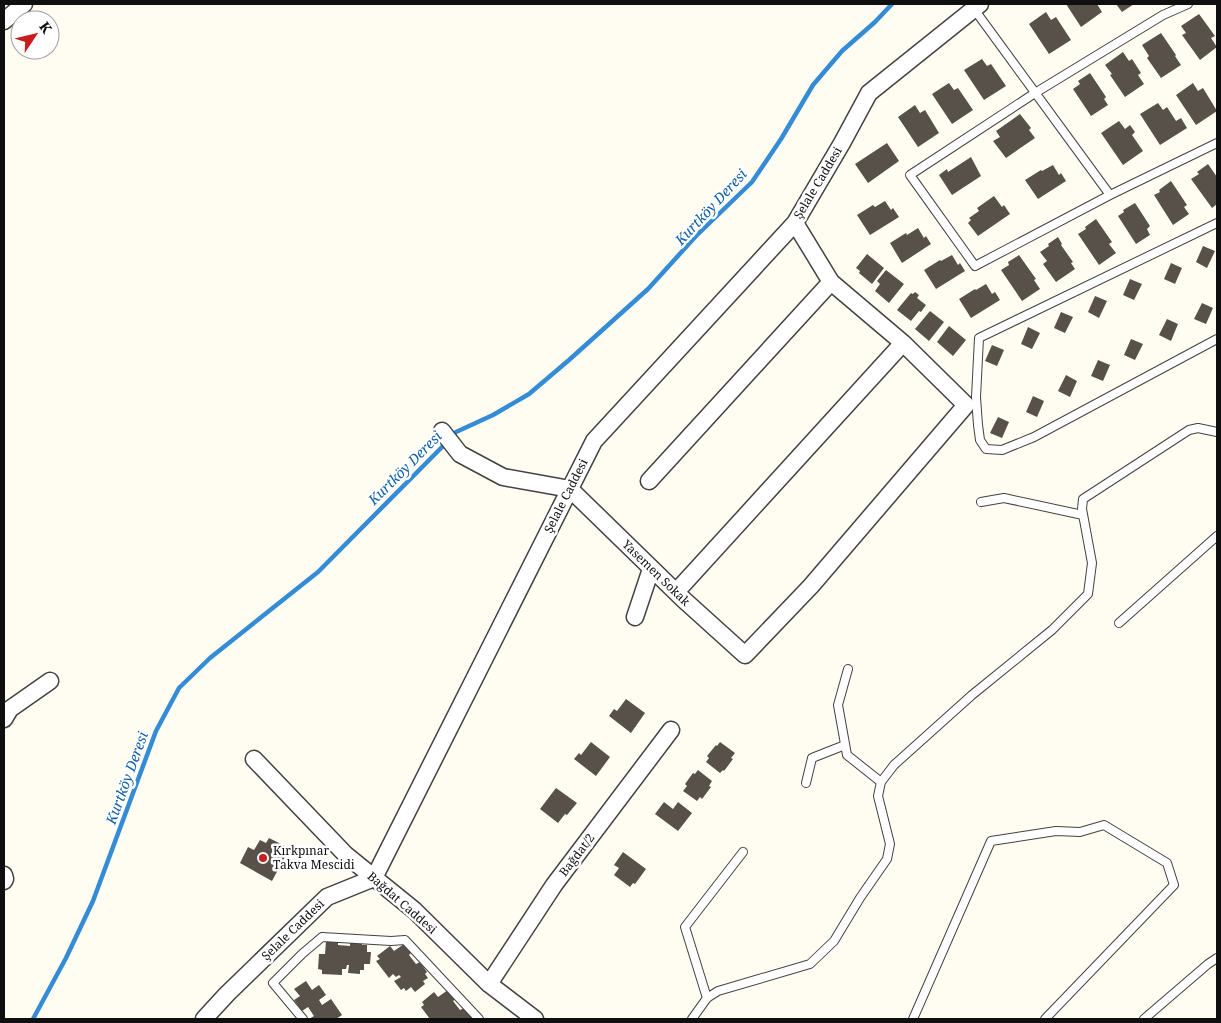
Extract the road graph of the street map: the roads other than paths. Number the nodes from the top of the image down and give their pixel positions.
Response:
1 (24, 4) edge
2 (1188, 4) edge
3 (977, 6) edge
4 (4, 20) edge
5 (1035, 93) junction
6 (1217, 143) edge
7 (1110, 195) junction
8 (795, 223) junction
9 (1217, 223) edge
10 (831, 282) junction
11 (1217, 339) edge
12 (903, 344) junction
13 (442, 431) dead end
14 (1217, 432) edge
15 (649, 481) dead end
16 (570, 489) junction
17 (980, 502) dead end
18 (1083, 515) junction
19 (1217, 536) edge
20 (651, 569) junction
21 (676, 592) junction
22 (635, 617) dead end
23 (1119, 623) dead end
24 (848, 669) dead end
25 (50, 681) dead end
26 (4, 719) edge
27 (671, 730) dead end
28 (845, 745) junction
29 (254, 759) dead end
30 (881, 782) junction
31 (806, 783) dead end
32 (743, 852) dead end
33 (4, 875) edge
34 (374, 878) junction
35 (4, 881) edge
36 (1217, 958) edge
37 (489, 984) junction
38 (707, 998) junction
39 (204, 1019) edge
40 (303, 1019) edge
41 (479, 1019) edge
42 (535, 1019) edge
43 (692, 1019) edge
44 (913, 1019) edge
45 (1045, 1019) edge
46 (1144, 1019) edge

1 - 4 street
2 - 5 lane
3 - 5 lane
3 - 8 street, Şelale Caddesi
5 - 7 lane
5 - 7 lane
6 - 7 lane
8 - 10 street
8 - 16 street, Şelale Caddesi
9 - 11 lane
10 - 12 street
10 - 15 street
12 - 21 street
12 - 21 street, Yasemen Sokak
13 - 16 street
14 - 18 lane
16 - 20 street, Yasemen Sokak
16 - 34 street, Şelale Caddesi
17 - 18 lane
18 - 30 lane
19 - 23 lane
20 - 21 street, Yasemen Sokak
20 - 22 street
24 - 28 lane
25 - 26 street
27 - 37 street, Bağdat/2
28 - 30 lane
28 - 31 lane
29 - 34 street, Bağdat Caddesi
30 - 38 lane
32 - 38 lane
33 - 35 street
34 - 37 street, Bağdat Caddesi
34 - 39 street, Şelale Caddesi
36 - 46 lane
37 - 42 street, Bağdat Caddesi
38 - 43 lane
40 - 41 lane
44 - 45 lane

